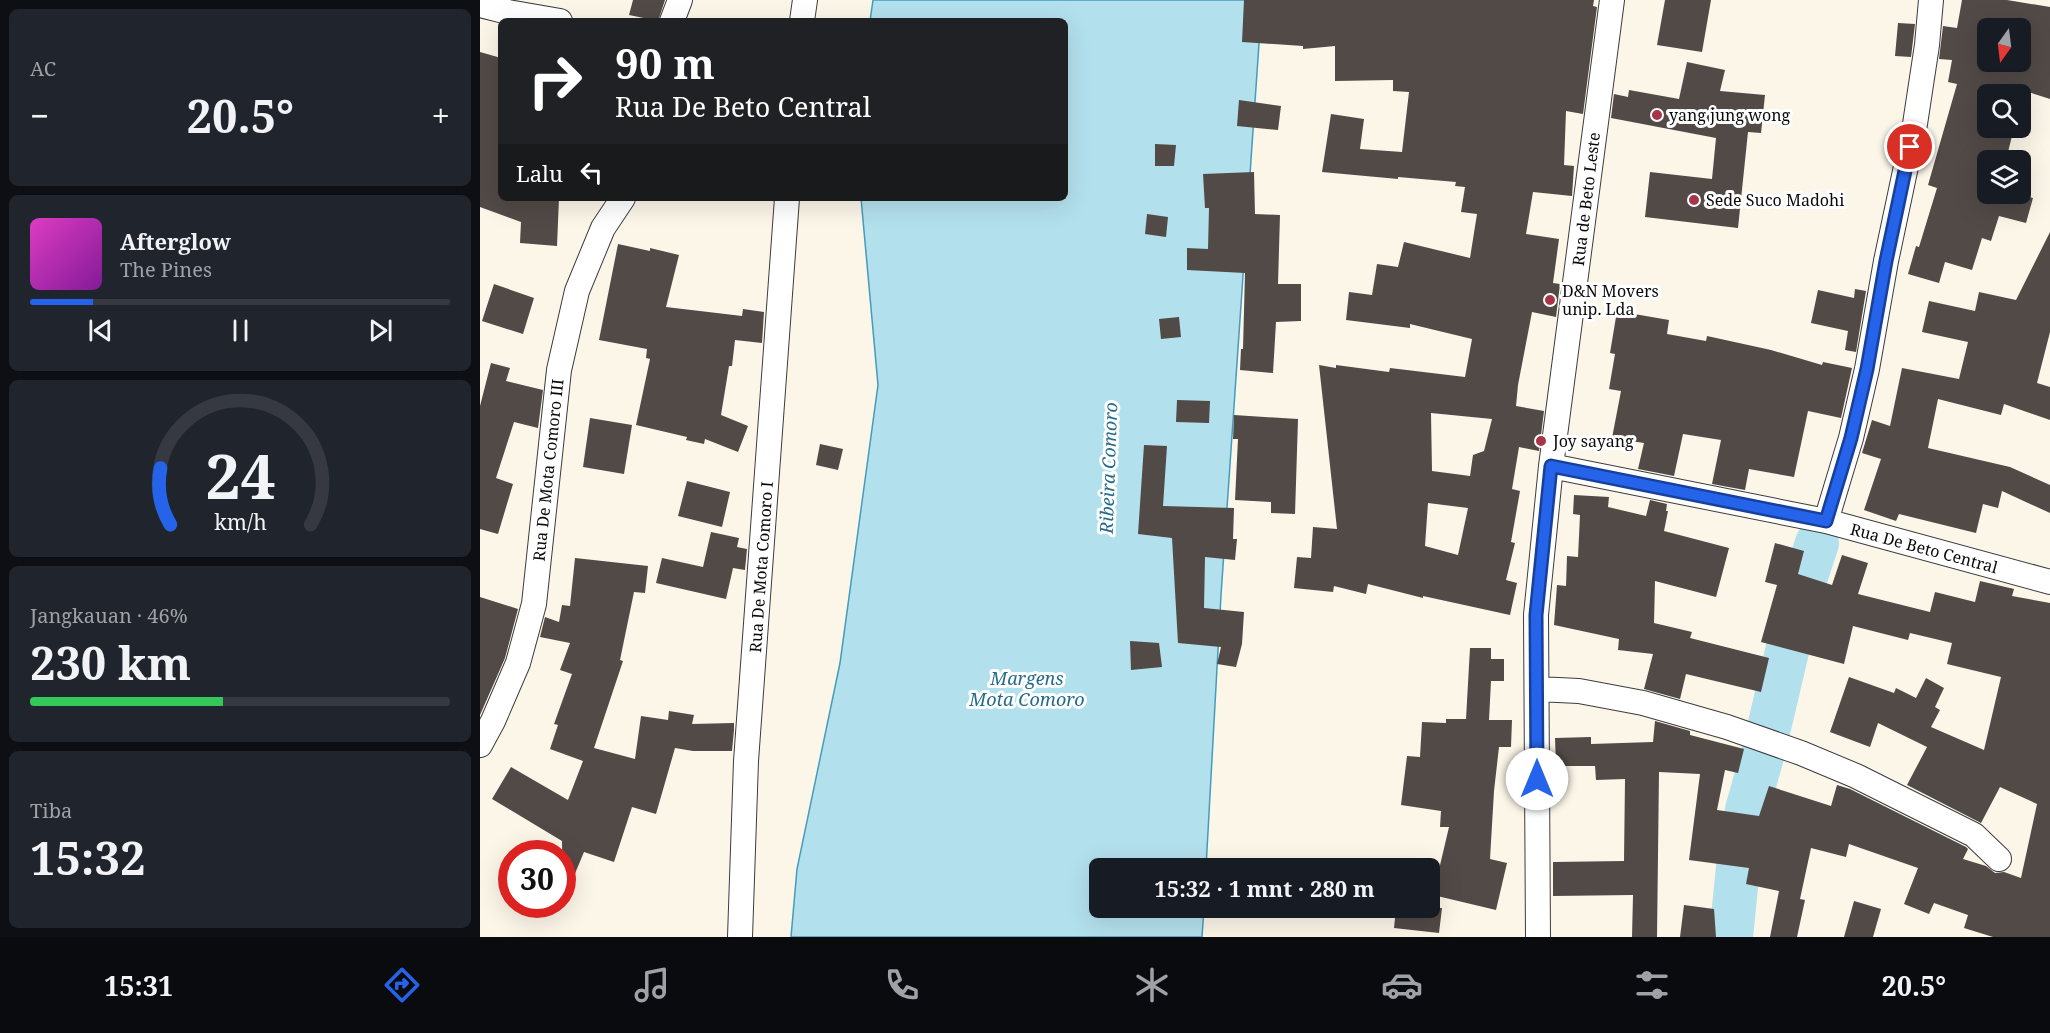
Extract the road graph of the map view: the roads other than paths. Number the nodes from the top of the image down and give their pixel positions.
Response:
1 (680, 0) edge
2 (805, 0) edge
3 (1612, 0) edge
4 (1931, 0) edge
5 (480, 6) edge
6 (544, 18) edge
7 (673, 18) edge
8 (802, 18) edge
9 (621, 201) edge
10 (787, 201) edge
11 (1551, 466) junction
12 (1826, 521) junction
13 (2050, 582) edge
14 (1537, 689) junction
15 (480, 745) edge
16 (1999, 858) dead end
17 (740, 937) edge
18 (1538, 937) edge

1 - 7 street
2 - 8 street
3 - 11 street, Rua de Beto Leste
4 - 12 street
5 - 6 street
9 - 15 street, Rua De Mota Comoro III
10 - 17 street, Rua De Mota Comoro I
11 - 12 street, Rua De Beto Central
11 - 14 street, Rua de Beto Leste
12 - 13 street, Rua De Beto Central
14 - 16 street
14 - 18 street, Rua de Beto Leste

